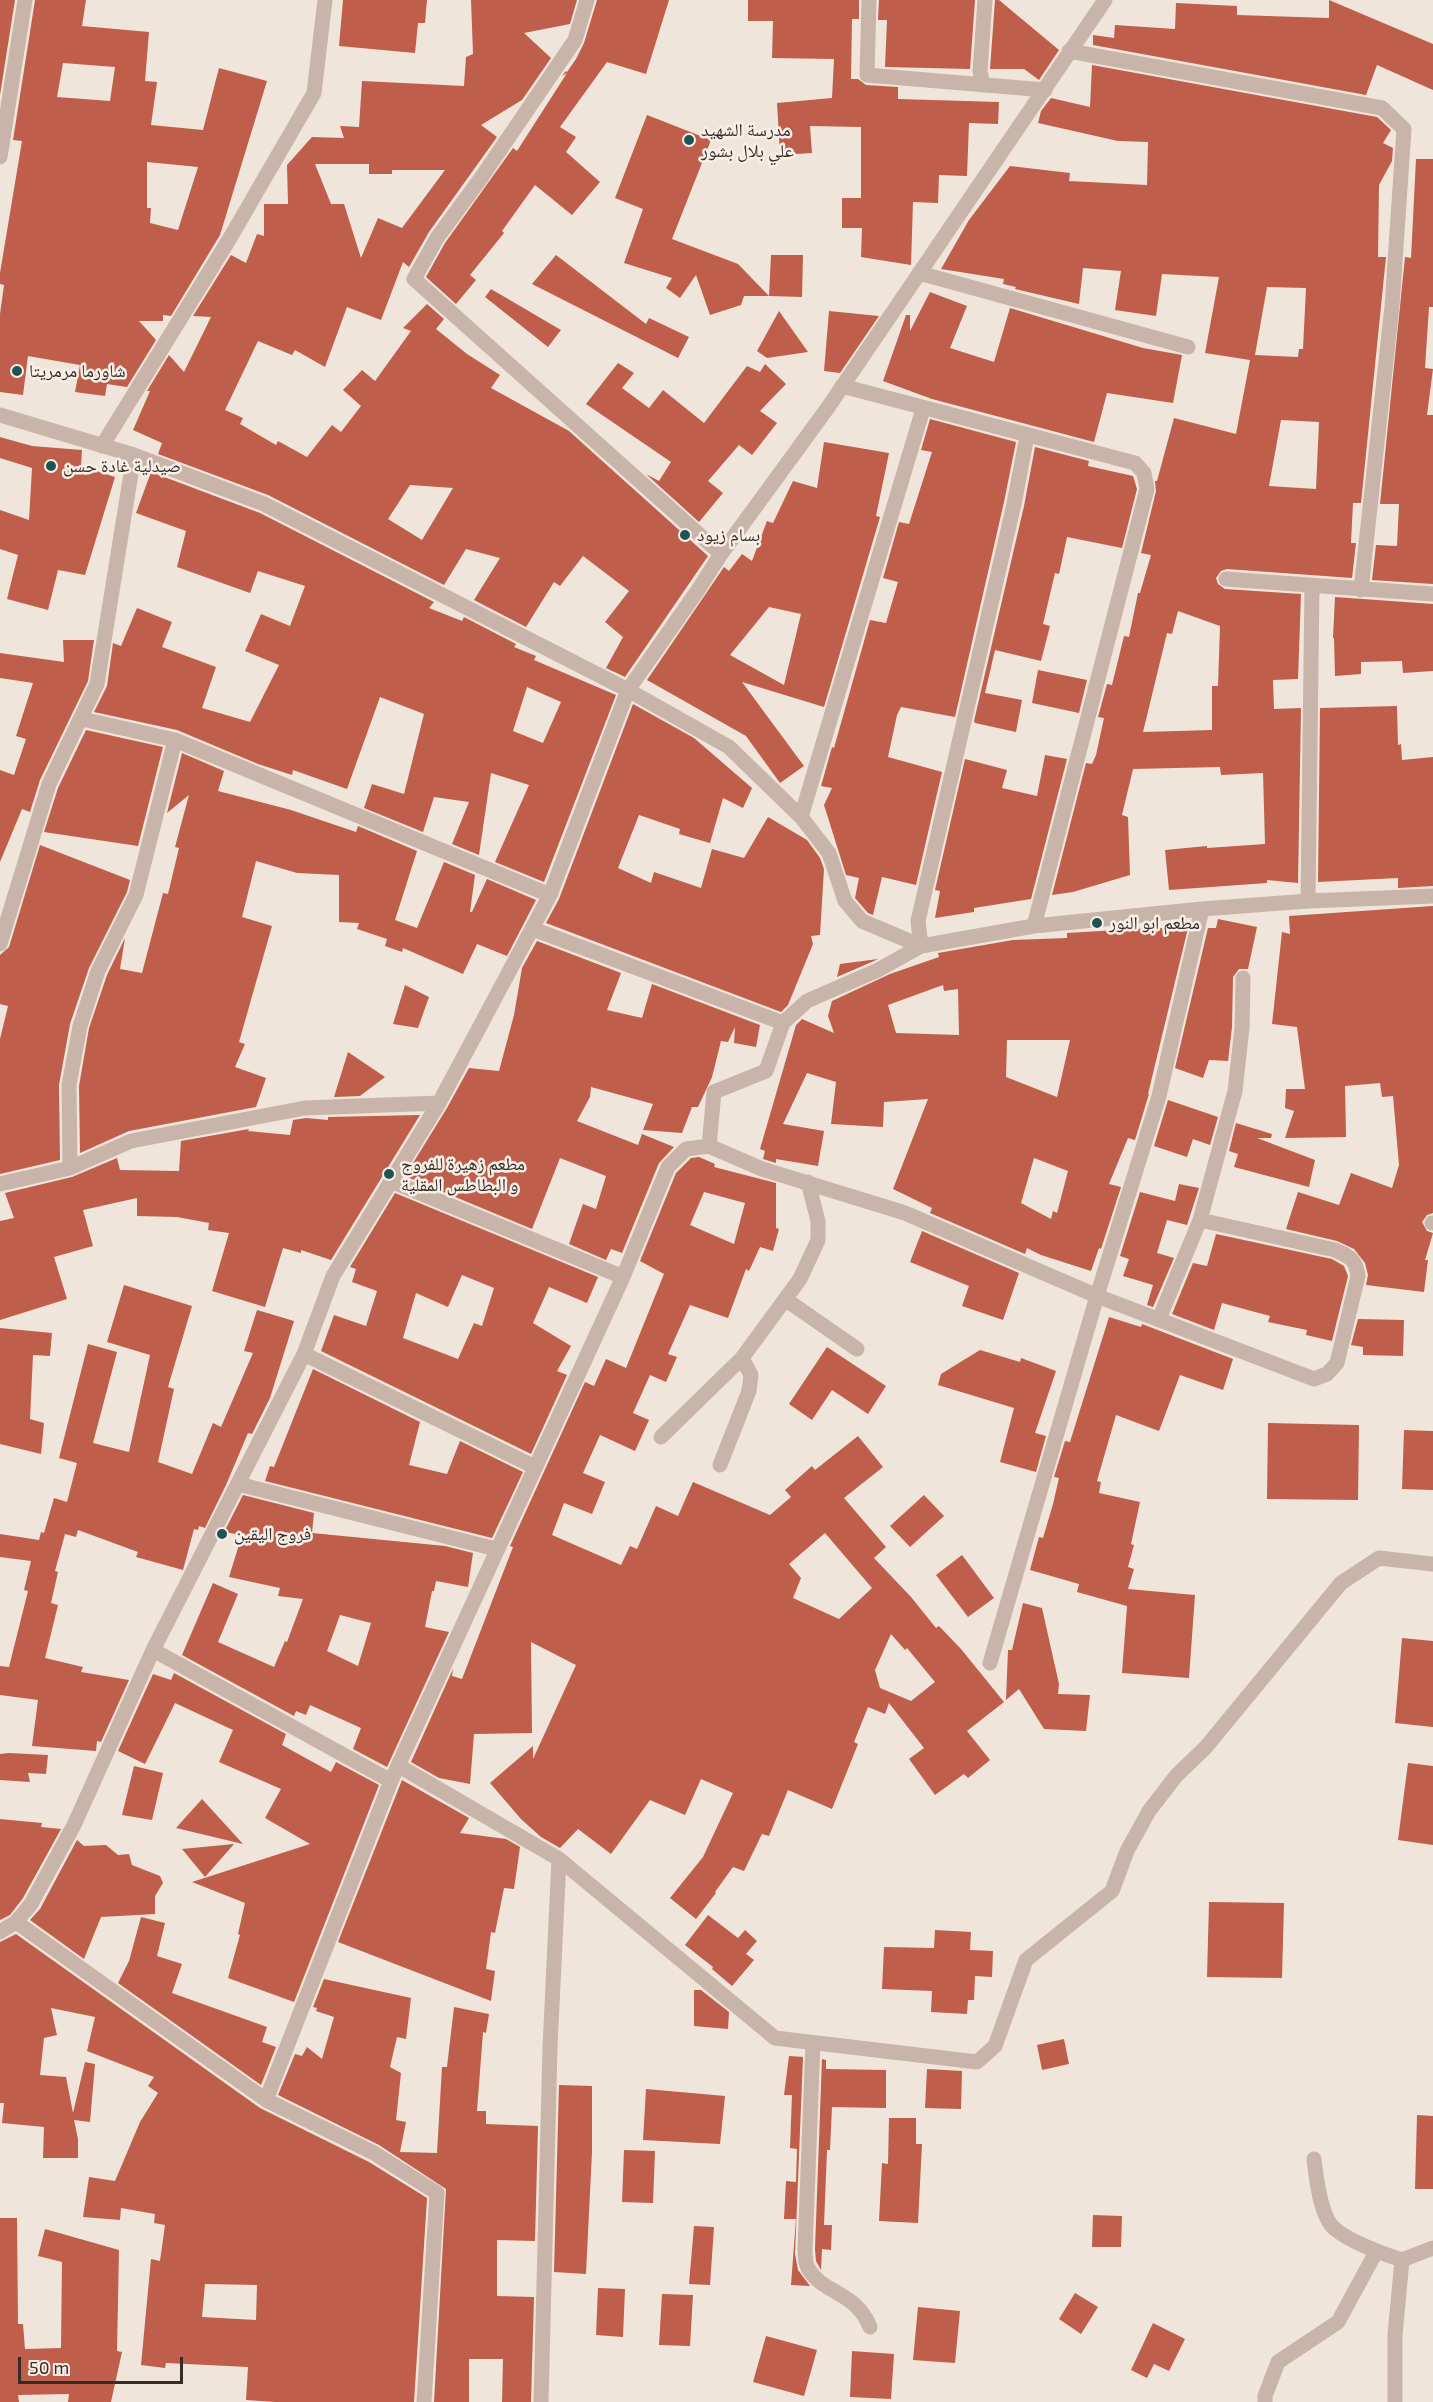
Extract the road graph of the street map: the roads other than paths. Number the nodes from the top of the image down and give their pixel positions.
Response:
1 (25, 0) edge
2 (325, 0) edge
3 (587, 0) edge
4 (868, 0) edge
5 (985, 0) edge
6 (1105, 0) edge
7 (1069, 51) junction
8 (983, 85) junction
9 (1045, 90) junction
10 (0, 157) edge
11 (919, 273) junction
12 (1188, 347) dead end
13 (842, 386) junction
14 (923, 409) junction
15 (0, 415) edge
16 (1027, 436) junction
17 (102, 446) junction
18 (134, 455) junction
19 (721, 554) junction
20 (1226, 579) dead end
21 (1312, 586) junction
22 (1361, 590) junction
23 (1433, 594) edge
24 (628, 690) junction
25 (82, 719) junction
26 (175, 740) junction
27 (801, 817) junction
28 (550, 895) junction
29 (1433, 896) edge
30 (1308, 901) junction
31 (1202, 909) junction
32 (1034, 926) junction
33 (532, 929) junction
34 (0, 944) edge
35 (921, 946) junction
36 (1243, 978) dead end
37 (783, 1023) junction
38 (439, 1103) junction
39 (709, 1146) junction
40 (70, 1168) junction
41 (391, 1181) junction
42 (808, 1182) junction
43 (0, 1184) edge
44 (1200, 1220) junction
45 (623, 1277) junction
46 (1097, 1296) junction
47 (785, 1299) junction
48 (1159, 1319) junction
49 (857, 1350) dead end
50 (304, 1354) junction
51 (742, 1358) junction
52 (661, 1437) dead end
53 (720, 1465) dead end
54 (535, 1467) junction
55 (238, 1484) junction
56 (496, 1549) junction
57 (1433, 1564) edge
58 (153, 1650) junction
59 (990, 1663) dead end
60 (399, 1766) junction
61 (391, 1781) junction
62 (559, 1859) junction
63 (16, 1922) junction
64 (0, 1932) edge
65 (813, 2043) junction
66 (266, 2100) junction
67 (1314, 2159) dead end
68 (1433, 2248) edge
69 (1376, 2252) junction
70 (1402, 2260) junction
71 (870, 2327) dead end
72 (424, 2402) edge
73 (541, 2402) edge
74 (1265, 2402) edge
75 (1395, 2402) edge

1 - 10 street
2 - 17 street
3 - 19 street
4 - 8 street
5 - 8 street
6 - 7 street
7 - 9 street
7 - 22 street
8 - 9 street
9 - 11 street
11 - 12 street
11 - 13 street
13 - 14 street
13 - 19 street
14 - 16 street
14 - 27 street
15 - 17 street
16 - 32 street
16 - 35 street
17 - 18 street
18 - 24 street
18 - 25 street
19 - 24 street
20 - 21 street
21 - 22 street
21 - 30 street
22 - 23 street
24 - 27 street
24 - 28 street
25 - 26 street
25 - 34 street
26 - 28 street
26 - 40 street
27 - 35 street
28 - 33 street
29 - 30 street
30 - 31 street
31 - 32 street
31 - 46 street
32 - 35 street
33 - 37 street
33 - 38 street
35 - 37 street
36 - 44 street
37 - 39 street
38 - 40 street
38 - 41 street
39 - 42 street
39 - 45 street
40 - 43 street
41 - 45 street
41 - 50 street
42 - 46 street
42 - 47 street
44 - 48 street
44 - 48 street
45 - 54 street
46 - 48 street
46 - 59 street
47 - 49 street
47 - 51 street
50 - 54 street
50 - 55 street
51 - 52 street
51 - 53 street
54 - 56 street
55 - 56 street
55 - 58 street
56 - 60 street
57 - 65 street
58 - 61 street
58 - 63 street
60 - 61 street
60 - 62 street
61 - 66 street
62 - 65 street
62 - 73 street
63 - 64 street
63 - 66 street
65 - 71 street
66 - 72 street
67 - 69 street
68 - 70 street
69 - 70 street
69 - 74 street
70 - 75 street

